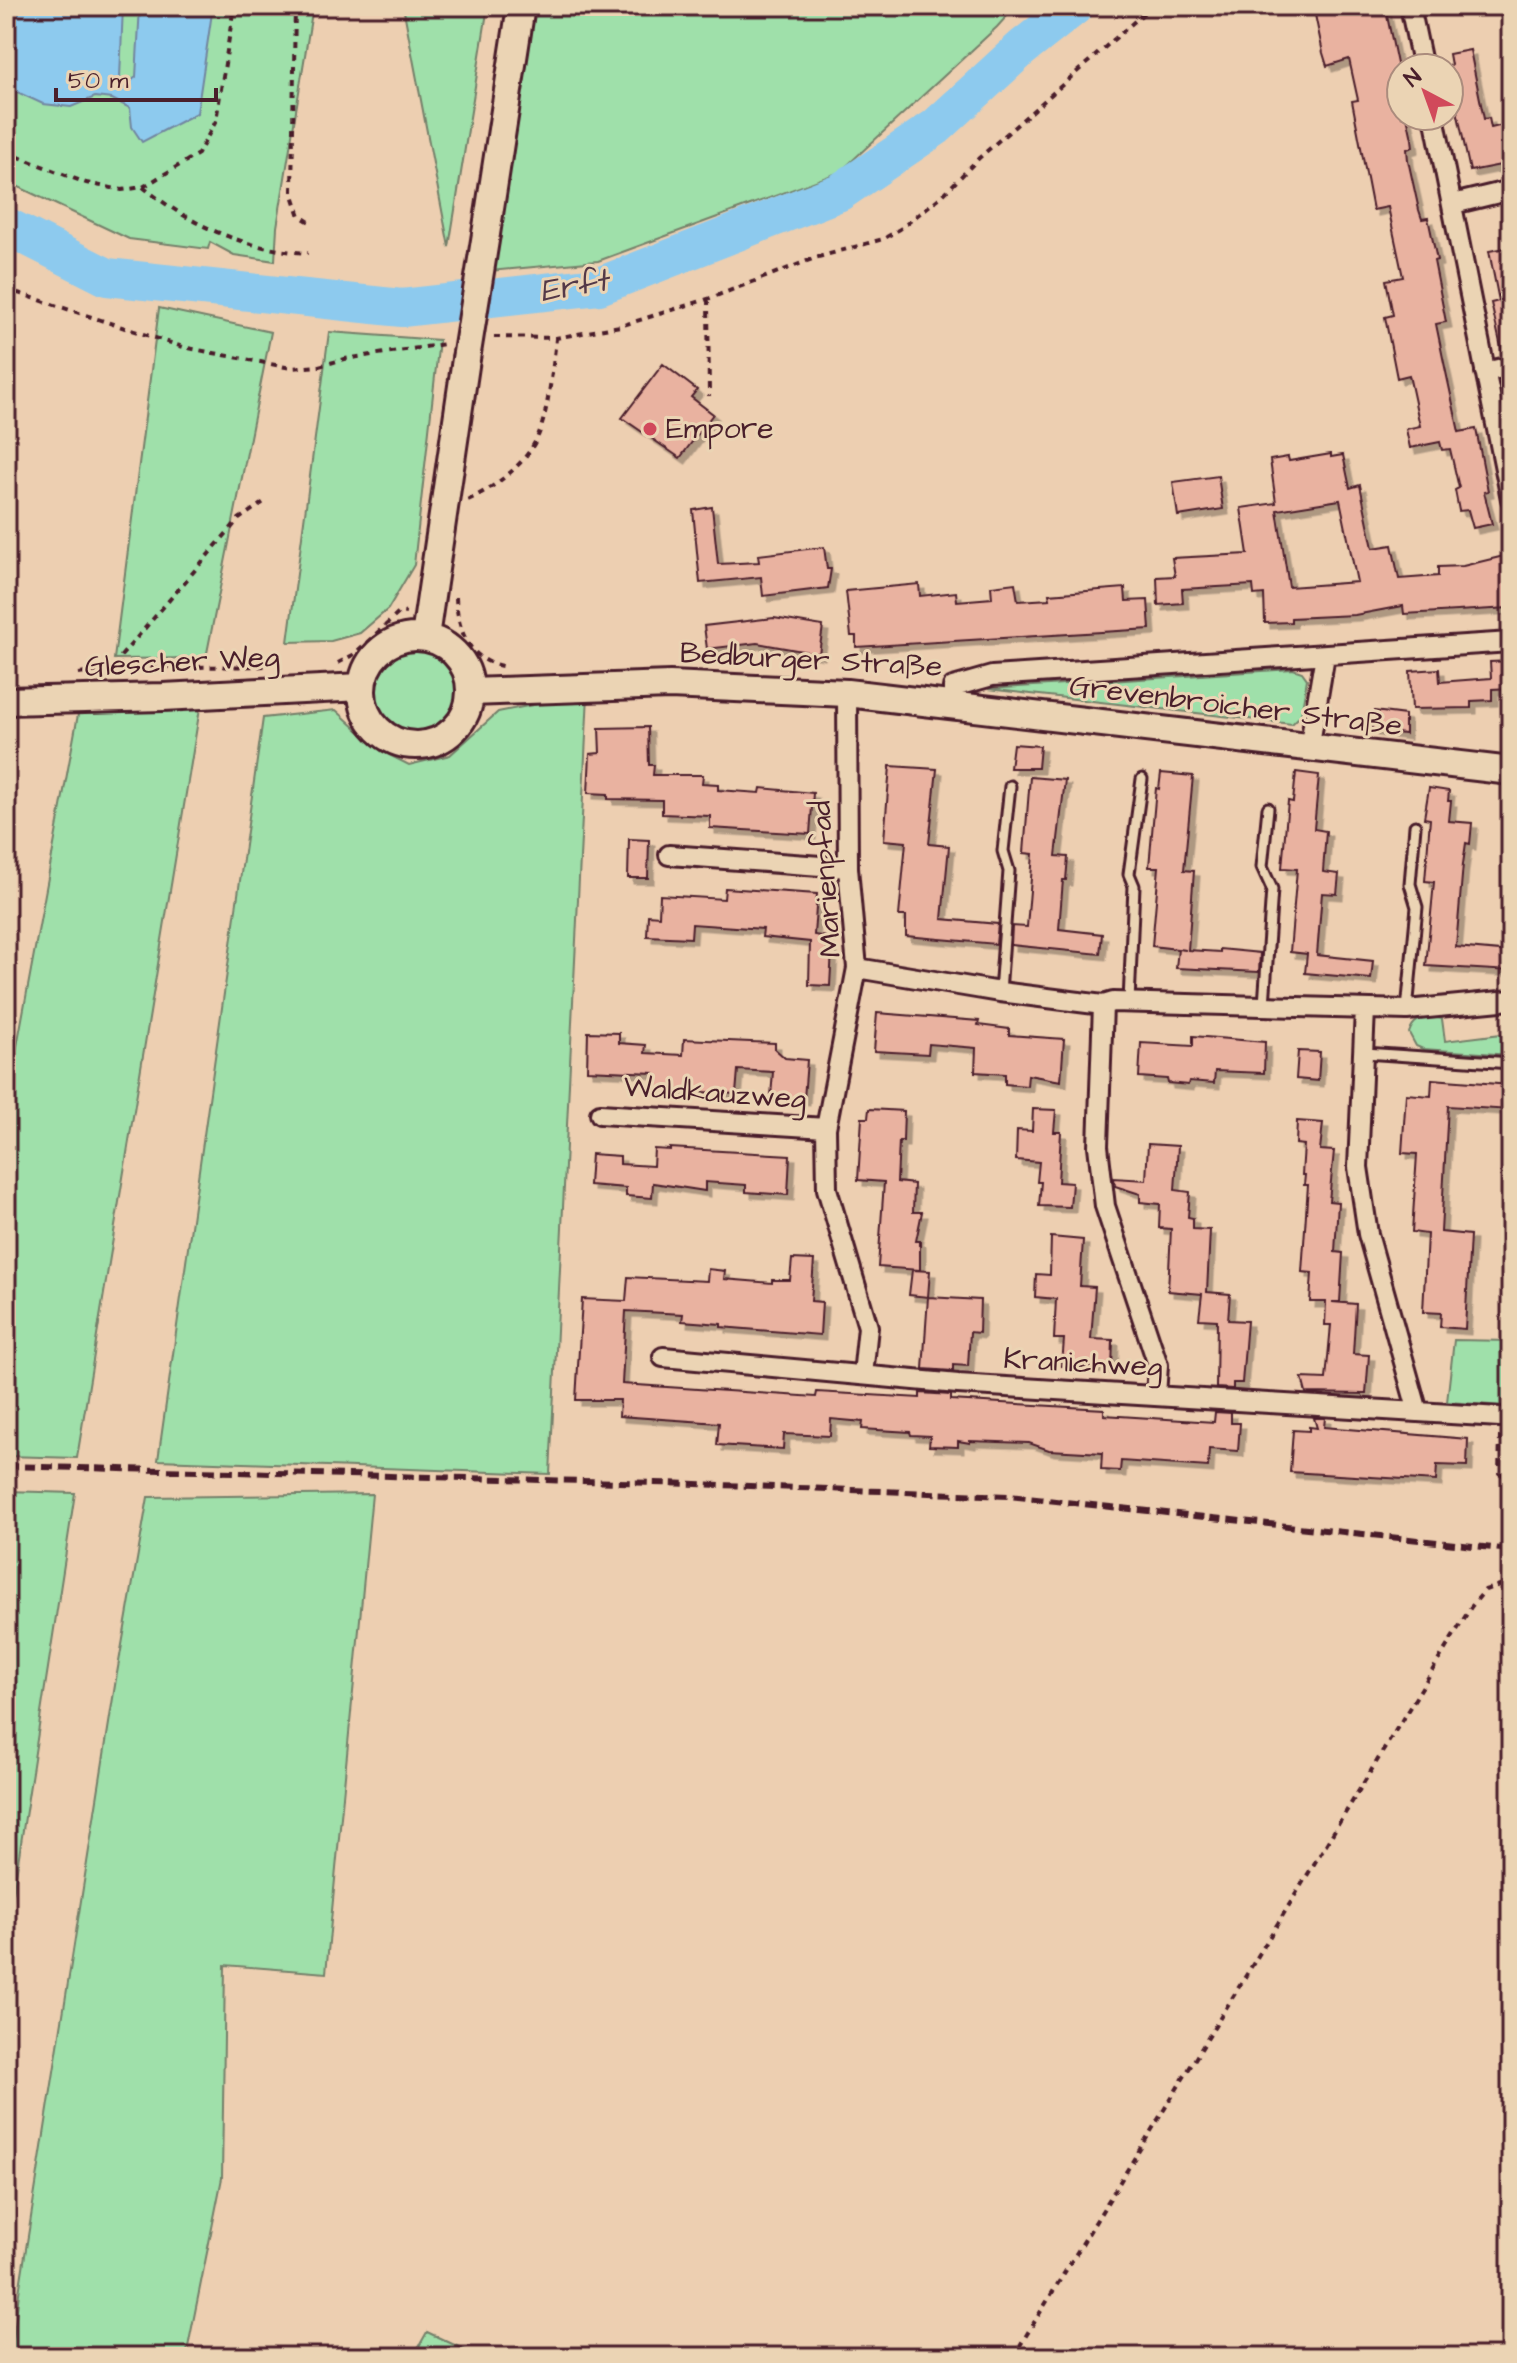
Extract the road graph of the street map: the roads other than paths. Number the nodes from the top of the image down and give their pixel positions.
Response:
1 (521, 6) edge
2 (1410, 6) edge
3 (1420, 52) edge
4 (1437, 132) edge
5 (1511, 190) edge
6 (1453, 204) junction
7 (1511, 366) edge
8 (1485, 372) junction
9 (1511, 499) edge
10 (427, 626) junction
11 (1511, 642) edge
12 (1325, 655) junction
13 (361, 687) junction
14 (471, 692) junction
15 (847, 693) junction
16 (6, 701) edge
17 (953, 704) junction
18 (1309, 749) junction
19 (1511, 771) edge
20 (1142, 779) dead end
21 (1010, 786) dead end
22 (1268, 808) dead end
23 (1415, 826) dead end
24 (669, 855) dead end
25 (848, 868) junction
26 (857, 968) junction
27 (1000, 992) junction
28 (1511, 1000) edge
29 (1129, 1002) junction
30 (1103, 1005) junction
31 (1264, 1005) junction
32 (1365, 1009) junction
33 (1407, 1010) junction
34 (1365, 1053) junction
35 (1511, 1063) edge
36 (600, 1114) dead end
37 (826, 1128) junction
38 (663, 1357) dead end
39 (863, 1375) junction
40 (1156, 1396) junction
41 (1418, 1412) junction
42 (1500, 1417) road end

1 - 10 main road, bridge
2 - 3 street
4 - 6 street
5 - 6 street
6 - 8 street
7 - 8 street
8 - 9 street
10 - 13 main road
10 - 14 main road
11 - 12 street, Bedburger Straße
12 - 17 street, Bedburger Straße
12 - 18 street
13 - 14 main road
13 - 16 main road, Glescher Weg
14 - 15 main road, Bedburger Straße
15 - 17 main road, Bedburger Straße
15 - 25 street, Marienpfad
17 - 18 main road, Grevenbroicher Straße
18 - 19 main road, Grevenbroicher Straße
20 - 29 lane
21 - 27 lane
22 - 31 lane
23 - 33 lane
24 - 25 street
25 - 26 street, Marienpfad
26 - 27 street, Marienpfad
26 - 37 street
27 - 30 street, Marienpfad
28 - 33 street, Marienpfad
29 - 30 street, Marienpfad
29 - 31 street, Marienpfad
30 - 40 street
31 - 32 street, Marienpfad
32 - 33 street, Marienpfad
32 - 34 street
34 - 35 lane
34 - 41 street
36 - 37 street, Waldkauzweg
37 - 39 street
38 - 39 street, Kranichweg
39 - 40 street, Kranichweg
40 - 41 street, Kranichweg
41 - 42 street, Kranichweg

